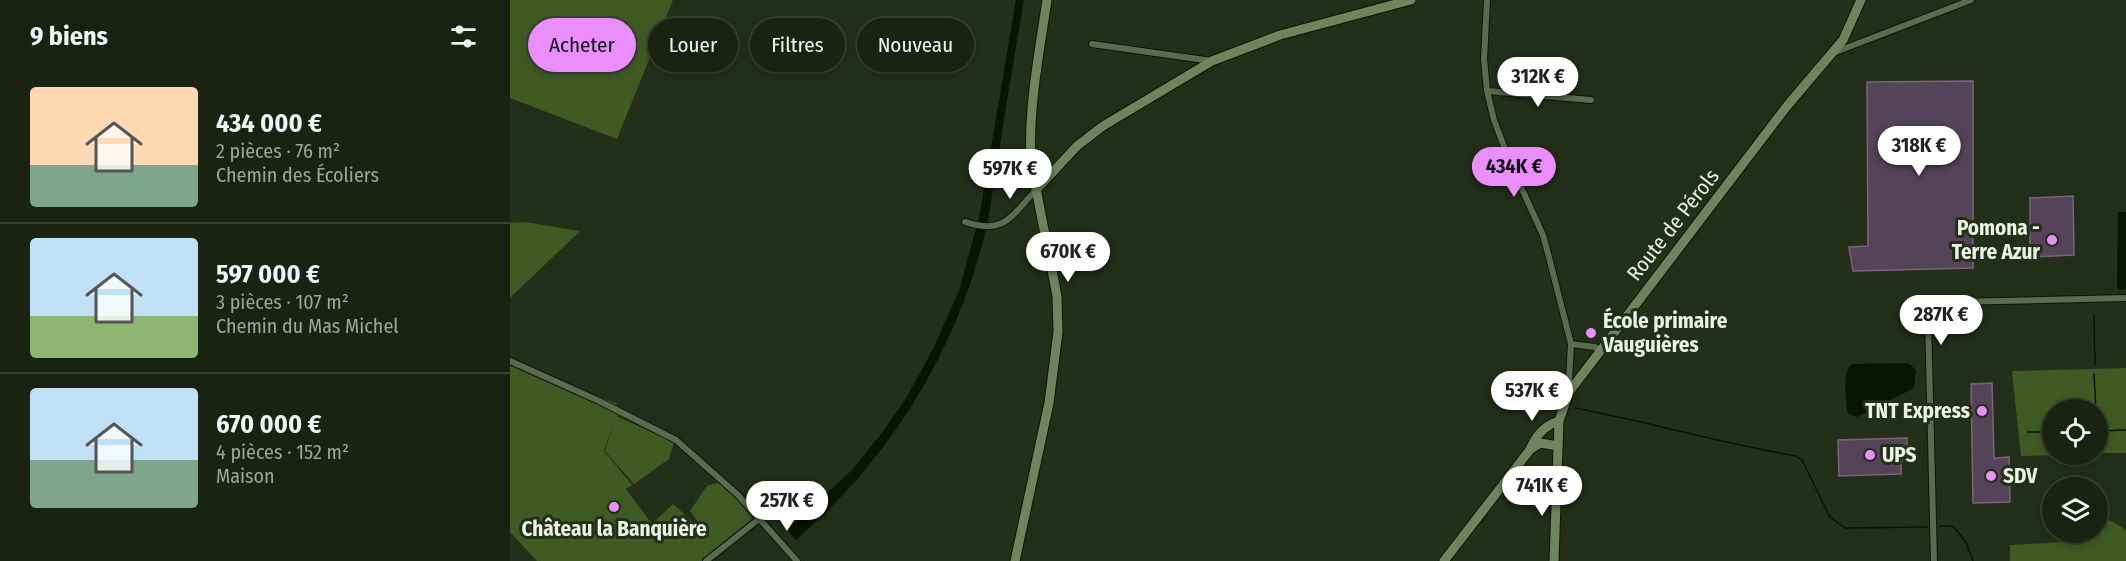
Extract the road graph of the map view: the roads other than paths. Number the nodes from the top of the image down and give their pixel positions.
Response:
1 (1047, 0) edge
2 (1411, 0) edge
3 (1486, 0) edge
4 (1861, 0) edge
5 (1971, 0) edge
6 (1092, 44) dead end
7 (1832, 53) junction
8 (1212, 61) junction
9 (1487, 92) junction
10 (1591, 100) dead end
11 (1036, 190) junction
12 (965, 222) dead end
13 (2126, 298) edge
14 (1571, 344) junction
15 (1600, 350) junction
16 (510, 360) edge
17 (1573, 386) junction
18 (1559, 421) junction
19 (1558, 446) junction
20 (1529, 451) junction
21 (759, 519) junction
22 (706, 561) edge
23 (797, 561) edge
24 (1015, 561) edge
25 (1444, 561) edge
26 (1554, 561) edge
27 (1934, 561) edge

1 - 11 street
2 - 8 street
3 - 9 street
4 - 7 street, Route de Pérols
5 - 7 street
6 - 8 street
7 - 15 street, Route de Pérols
8 - 11 street
9 - 10 street
9 - 14 street
11 - 12 street
11 - 24 street
13 - 27 street
14 - 15 street
14 - 17 street
15 - 17 street, Route de Pérols
16 - 21 street
17 - 18 street, Route de Pérols
18 - 19 street, Route de Pérols
18 - 20 street
19 - 20 street
19 - 26 street, Route de Pérols
20 - 25 street
21 - 22 street
21 - 23 street

